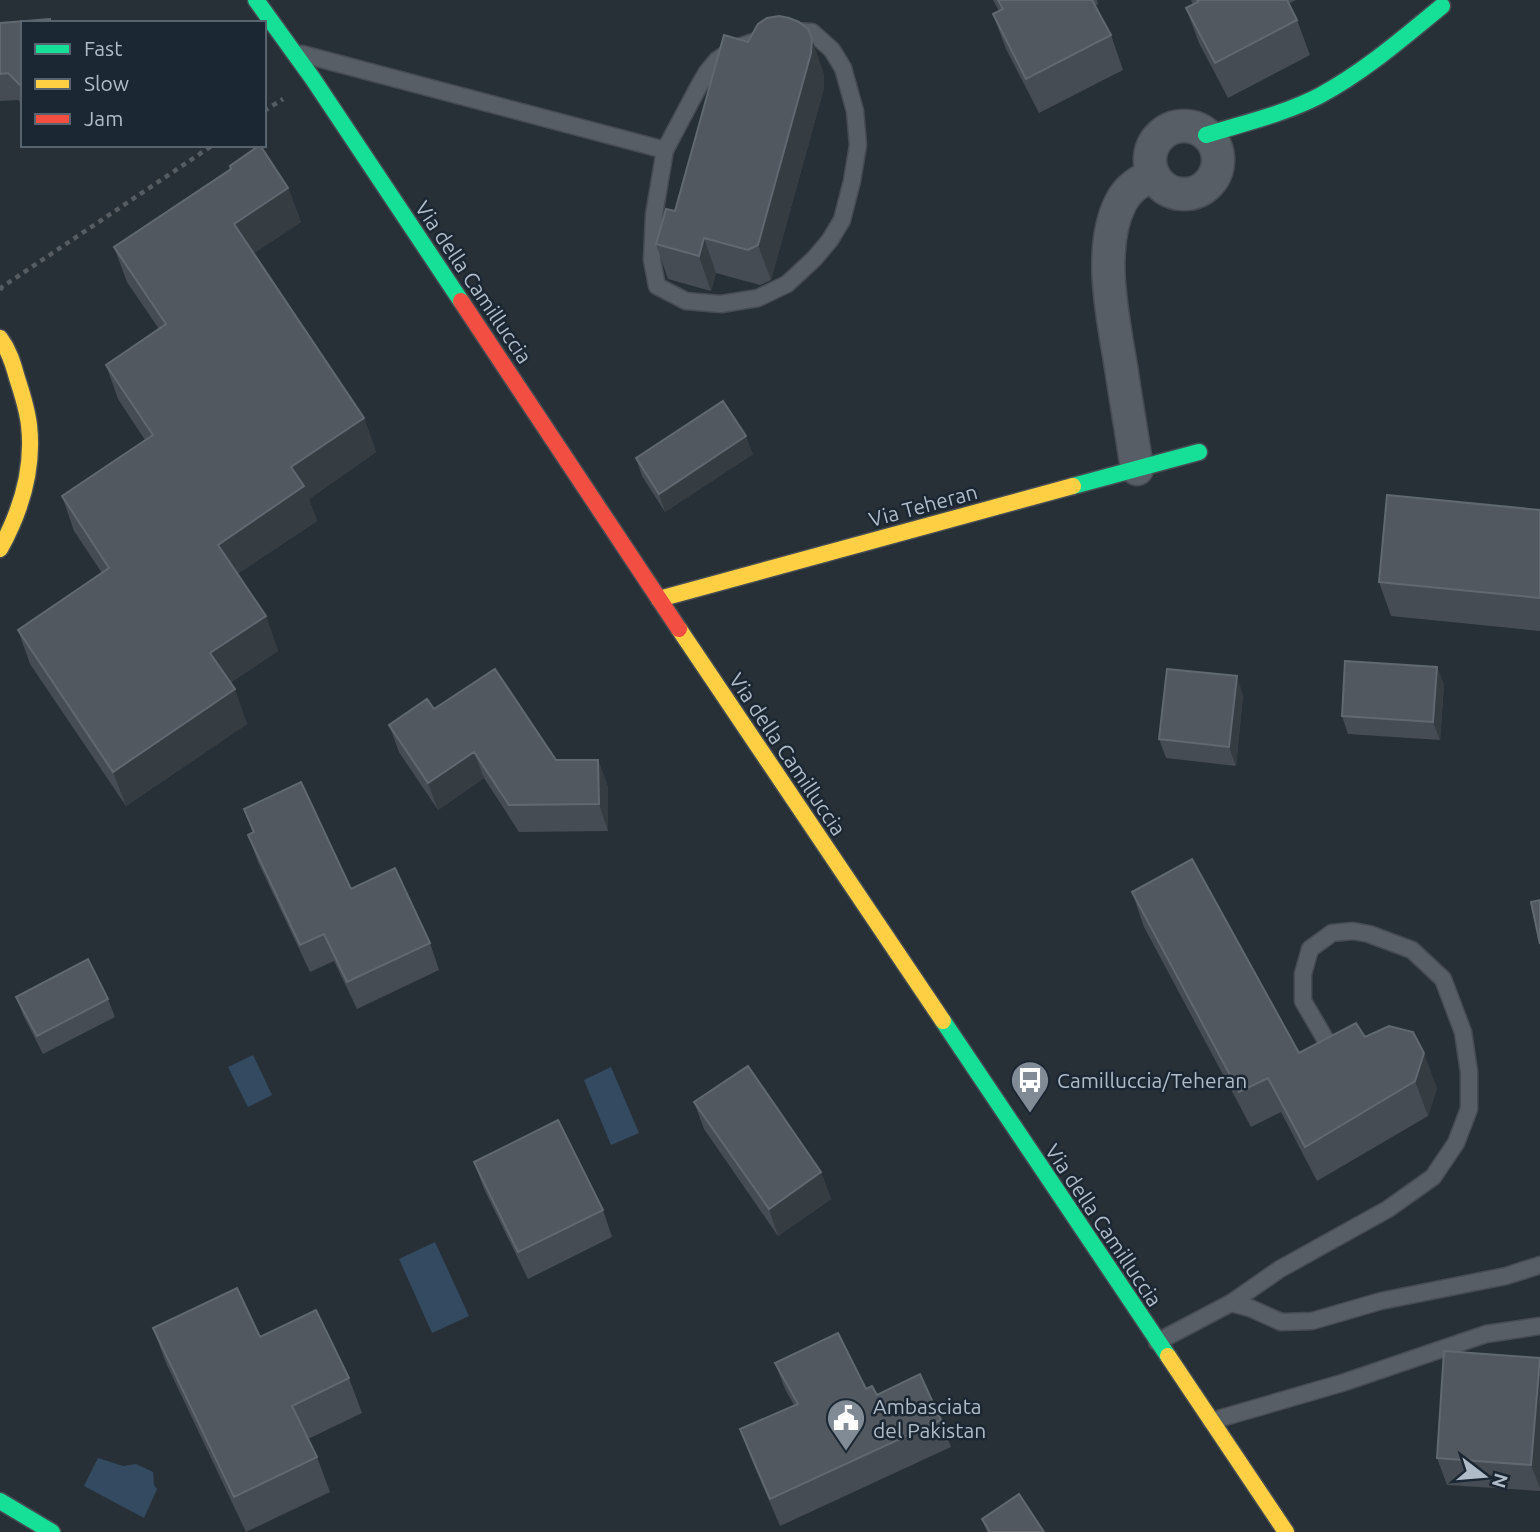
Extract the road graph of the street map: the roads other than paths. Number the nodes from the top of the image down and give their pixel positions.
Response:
1 (256, 0) edge
2 (1442, 6) dead end
3 (294, 52) junction
4 (1206, 135) junction
5 (665, 150) junction
6 (1153, 175) junction
7 (0, 338) edge
8 (1199, 453) dead end
9 (1137, 469) junction
10 (0, 549) edge
11 (659, 599) junction
12 (1331, 1049) edge
13 (1540, 1265) edge
14 (1231, 1303) junction
15 (1540, 1326) edge
16 (1157, 1342) junction
17 (1211, 1421) junction
18 (0, 1501) edge
19 (52, 1532) edge
20 (1286, 1532) edge

1 - 3 main road, Via della Camilluccia
2 - 4 main road
3 - 5 lane
3 - 11 main road, Via della Camilluccia
4 - 6 street
4 - 6 street
5 - 5 lane
6 - 9 street
7 - 10 main road
8 - 9 main road, Via Teheran
9 - 11 main road, Via Teheran
11 - 16 main road, Via della Camilluccia
12 - 14 lane
13 - 14 lane
14 - 16 lane
15 - 17 lane
16 - 17 main road, Via della Camilluccia
17 - 20 main road, Via della Camilluccia
18 - 19 main road

